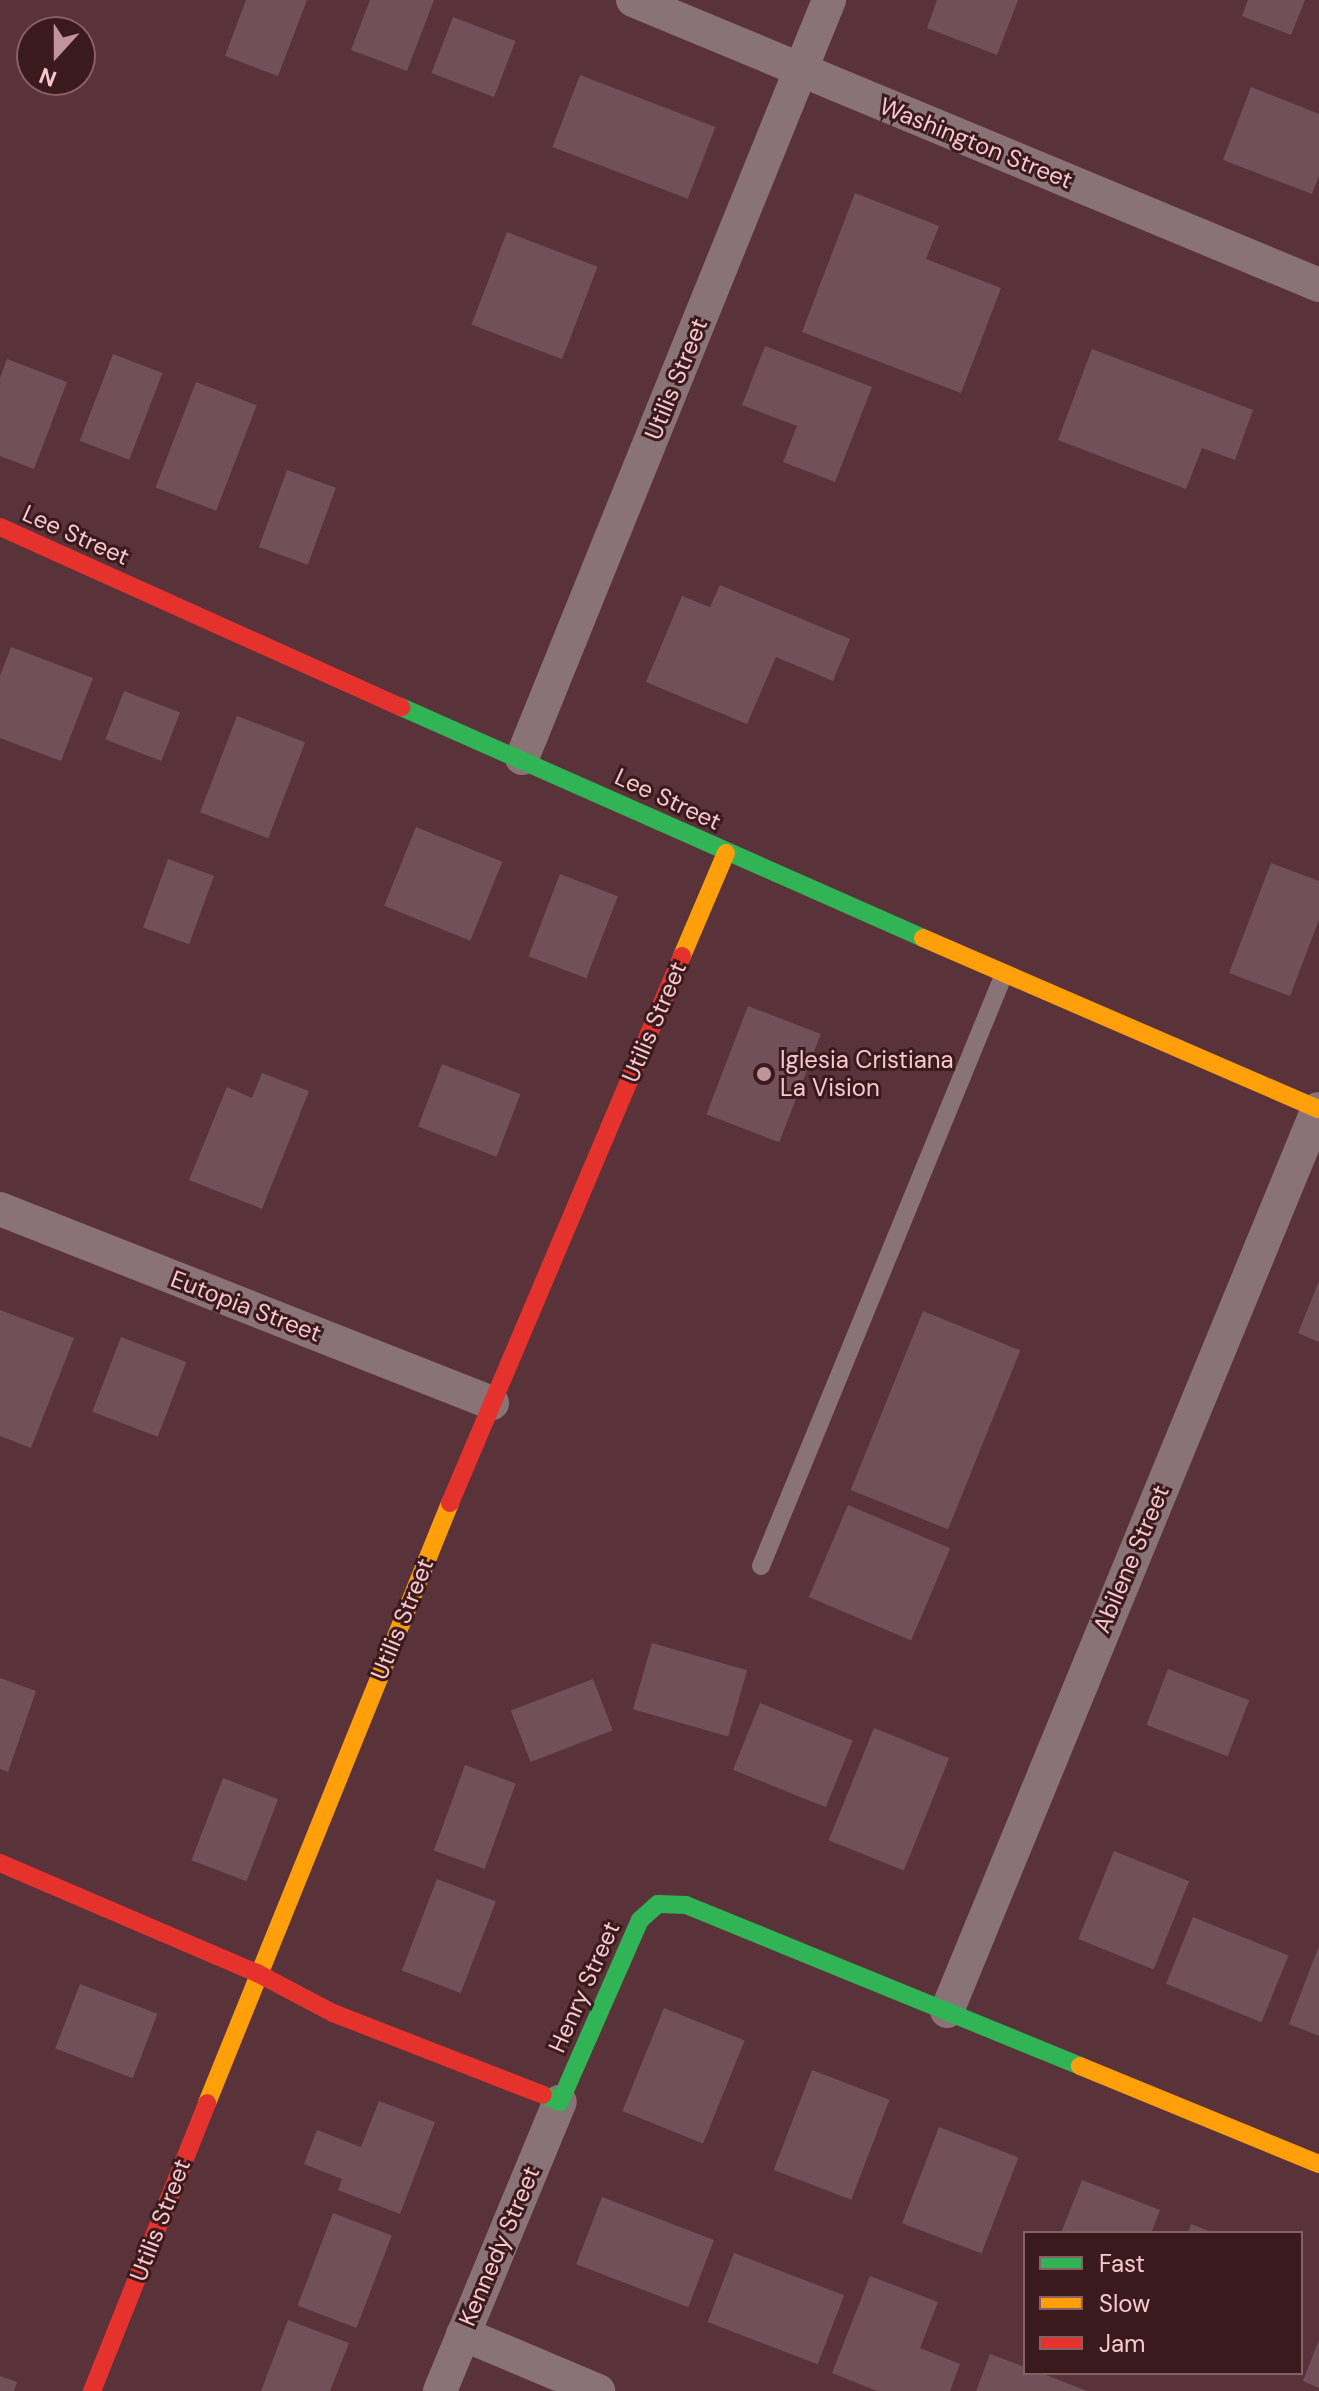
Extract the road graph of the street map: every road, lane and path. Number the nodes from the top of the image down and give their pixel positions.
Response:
1 (633, 0) edge
2 (829, 0) edge
3 (800, 71) junction
4 (1319, 285) edge
5 (0, 527) edge
6 (522, 758) junction
7 (726, 853) junction
8 (1004, 974) junction
9 (1319, 1109) edge
10 (0, 1209) edge
11 (492, 1403) junction
12 (761, 1566) dead end
13 (0, 1863) edge
14 (257, 1973) junction
15 (947, 2011) junction
16 (560, 2102) junction
17 (1319, 2164) edge
18 (463, 2334) junction
19 (92, 2391) edge
20 (440, 2391) edge
21 (598, 2391) edge

1 - 3 street, Washington Street
2 - 3 street, Utilis Street
3 - 4 street, Washington Street
3 - 6 street, Utilis Street
5 - 6 street, Lee Street
6 - 7 street, Lee Street
7 - 8 street, Lee Street
7 - 11 street, Utilis Street
8 - 9 street, Lee Street
8 - 12 lane
9 - 15 street, Abilene Street
10 - 11 street, Eutopia Street
11 - 14 street, Utilis Street
13 - 14 street
14 - 16 street
14 - 19 street, Utilis Street
15 - 16 street, Henry Street
15 - 17 street, Henry Street
16 - 18 street, Kennedy Street
18 - 20 street, Kennedy Street
18 - 21 street

